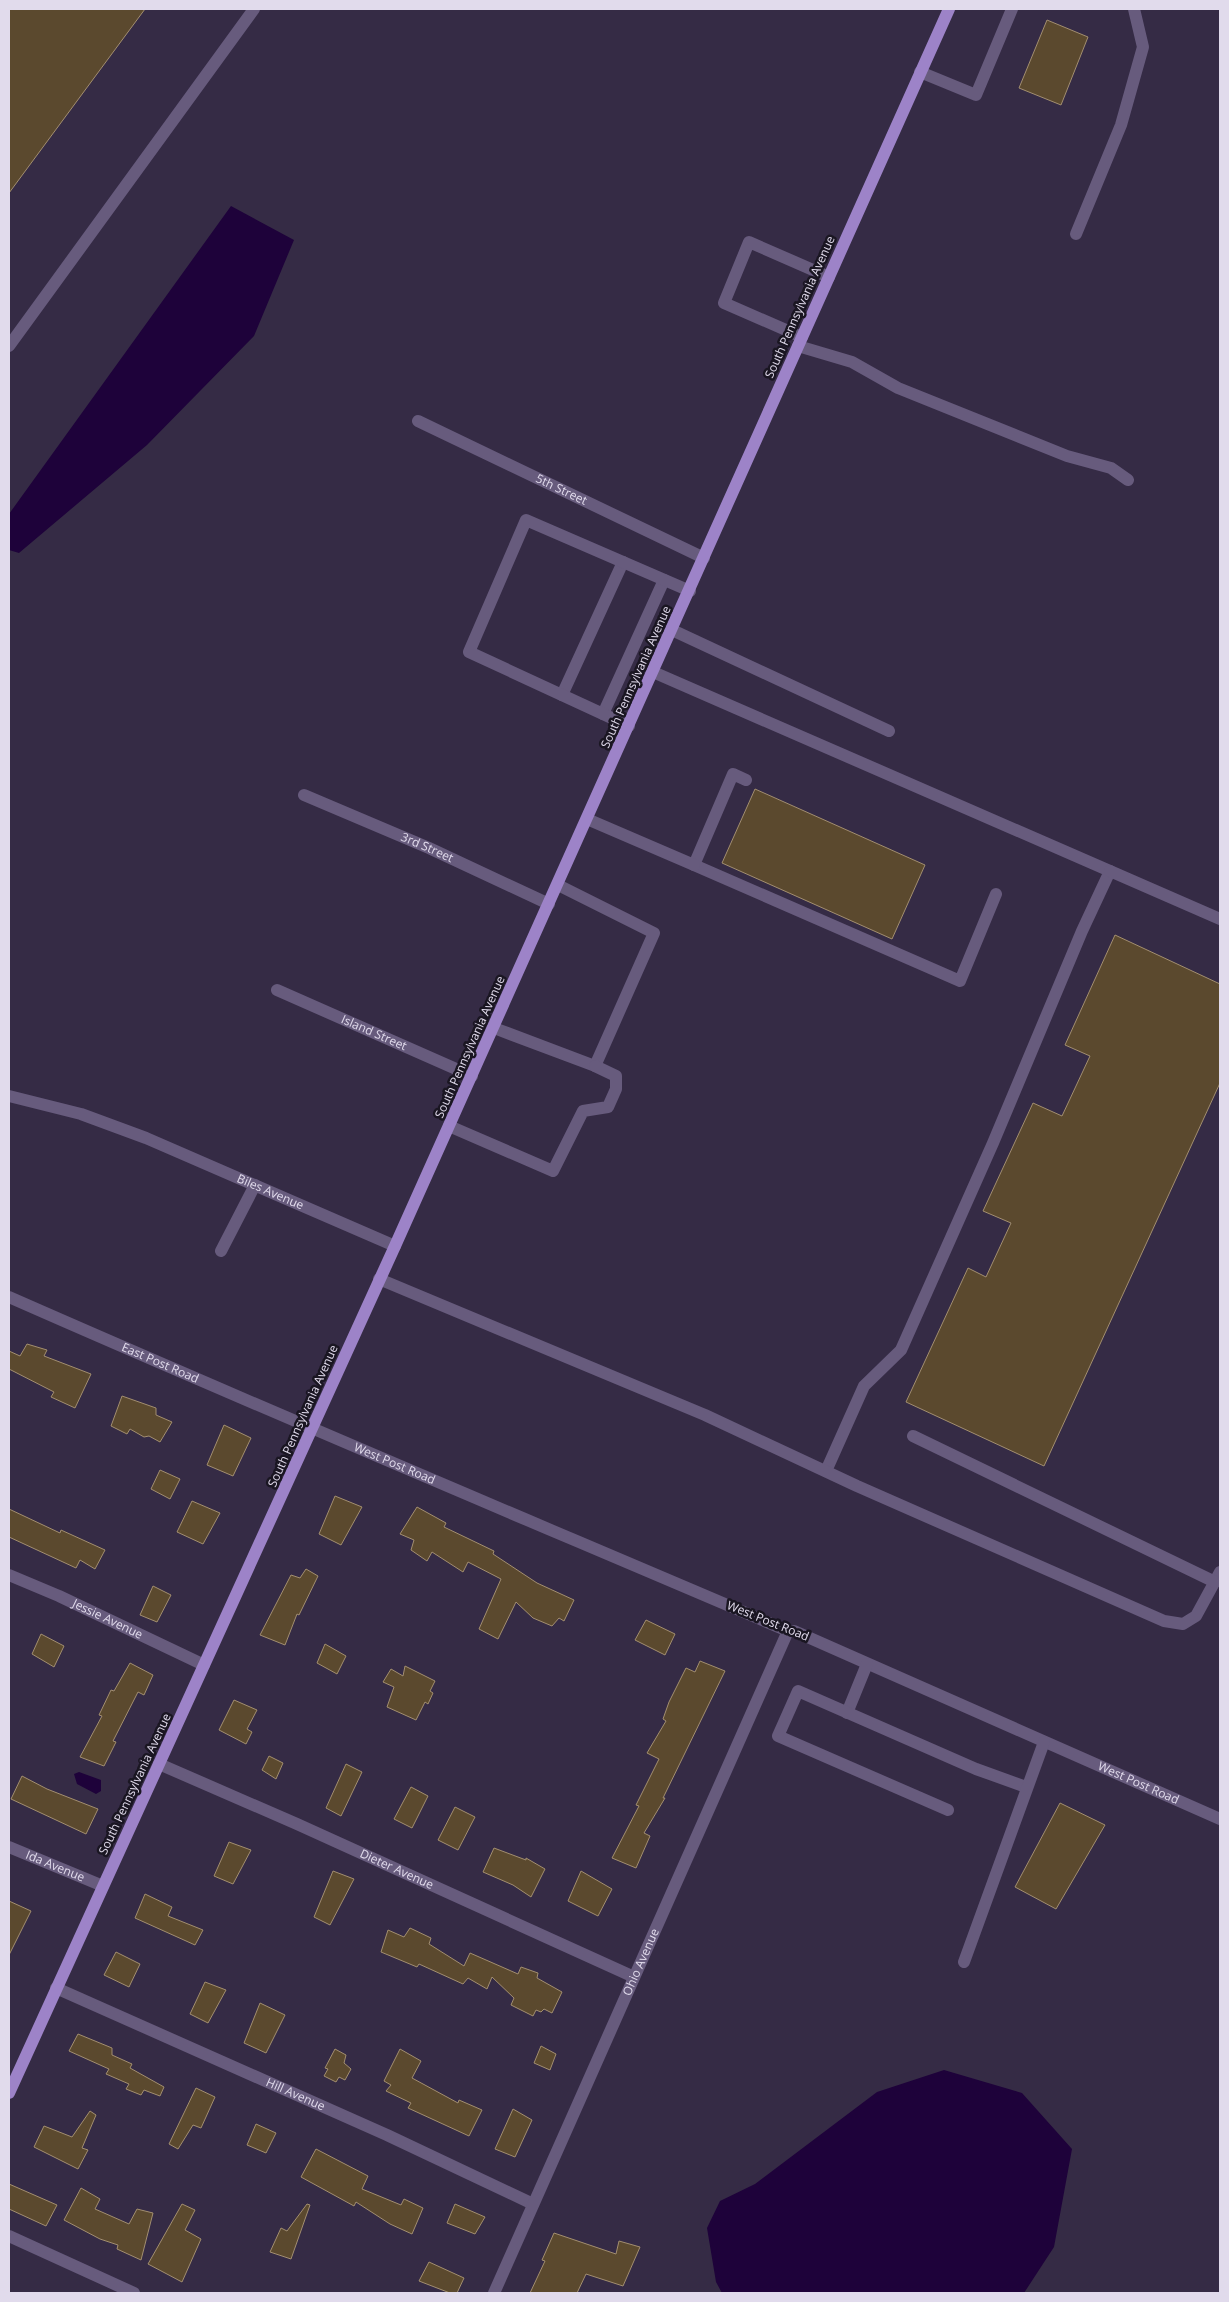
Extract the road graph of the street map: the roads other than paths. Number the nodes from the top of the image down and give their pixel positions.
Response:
1 (254, 9) edge
2 (948, 9) edge
3 (1134, 9) edge
4 (1008, 10) edge
5 (920, 72) junction
6 (1076, 234) dead end
7 (828, 277) junction
8 (800, 341) junction
9 (9, 346) edge
10 (418, 421) dead end
11 (1128, 480) dead end
12 (704, 558) junction
13 (623, 562) junction
14 (664, 580) junction
15 (690, 591) junction
16 (672, 630) junction
17 (653, 672) junction
18 (562, 695) junction
19 (603, 714) junction
20 (629, 726) junction
21 (889, 730) dead end
22 (746, 780) dead end
23 (304, 795) dead end
24 (587, 819) junction
25 (694, 865) junction
26 (1110, 871) junction
27 (558, 885) junction
28 (996, 894) dead end
29 (549, 904) junction
30 (1220, 919) edge
31 (277, 990) dead end
32 (494, 1028) junction
33 (596, 1066) junction
34 (472, 1076) junction
35 (9, 1096) edge
36 (449, 1126) junction
37 (255, 1185) junction
38 (395, 1246) junction
39 (222, 1251) dead end
40 (379, 1279) junction
41 (9, 1297) edge
42 (312, 1429) junction
43 (913, 1436) dead end
44 (826, 1471) junction
45 (9, 1574) edge
46 (1218, 1577) edge
47 (788, 1631) junction
48 (867, 1664) junction
49 (204, 1665) junction
50 (847, 1713) junction
51 (1044, 1742) junction
52 (159, 1764) junction
53 (1026, 1787) junction
54 (948, 1810) dead end
55 (1220, 1819) edge
56 (9, 1846) edge
57 (103, 1886) junction
58 (964, 1962) dead end
59 (634, 1977) junction
60 (56, 1988) junction
61 (9, 2093) edge
62 (533, 2204) junction
63 (9, 2236) edge
64 (134, 2293) edge
65 (494, 2293) edge

1 - 9 street
2 - 5 main road, South Pennsylvania Avenue
3 - 6 street
4 - 5 street
5 - 7 main road, South Pennsylvania Avenue
7 - 8 main road, South Pennsylvania Avenue
7 - 8 street
8 - 11 street
8 - 12 main road, South Pennsylvania Avenue
10 - 12 street, 5th Street
12 - 15 main road, South Pennsylvania Avenue
13 - 14 street
13 - 18 street
13 - 18 street
14 - 15 street
14 - 19 street
15 - 16 main road, South Pennsylvania Avenue
16 - 17 main road, South Pennsylvania Avenue
16 - 21 street
17 - 20 main road, South Pennsylvania Avenue
17 - 26 street
18 - 19 street
19 - 20 street
20 - 24 main road, South Pennsylvania Avenue
22 - 25 street
23 - 29 street, 3rd Street
24 - 25 street
24 - 27 main road, South Pennsylvania Avenue
25 - 28 street
26 - 30 street
26 - 44 street
27 - 29 main road, South Pennsylvania Avenue
27 - 33 street
29 - 32 main road, South Pennsylvania Avenue
31 - 34 street, Island Street
32 - 33 street
32 - 34 main road, South Pennsylvania Avenue
33 - 36 street
34 - 36 main road, South Pennsylvania Avenue
35 - 37 street, Biles Avenue
36 - 38 main road, South Pennsylvania Avenue
37 - 38 street, Biles Avenue
37 - 39 street
38 - 40 main road, South Pennsylvania Avenue
40 - 42 main road, South Pennsylvania Avenue
40 - 44 street
41 - 42 street, East Post Road
42 - 47 street, West Post Road
42 - 49 main road, South Pennsylvania Avenue
43 - 46 street
44 - 46 street
45 - 49 street, Jessie Avenue
47 - 48 street, West Post Road
47 - 59 street, Ohio Avenue
48 - 50 street
48 - 51 street, West Post Road
49 - 52 main road, South Pennsylvania Avenue
50 - 53 street
50 - 54 street
51 - 53 street
51 - 55 street, West Post Road
52 - 57 main road, South Pennsylvania Avenue
52 - 59 street, Dieter Avenue
53 - 58 street
56 - 57 street, Ida Avenue
57 - 60 main road, South Pennsylvania Avenue
59 - 62 street, Ohio Avenue
60 - 61 main road, South Pennsylvania Avenue
60 - 62 street, Hill Avenue
62 - 65 street, Ohio Avenue
63 - 64 street

